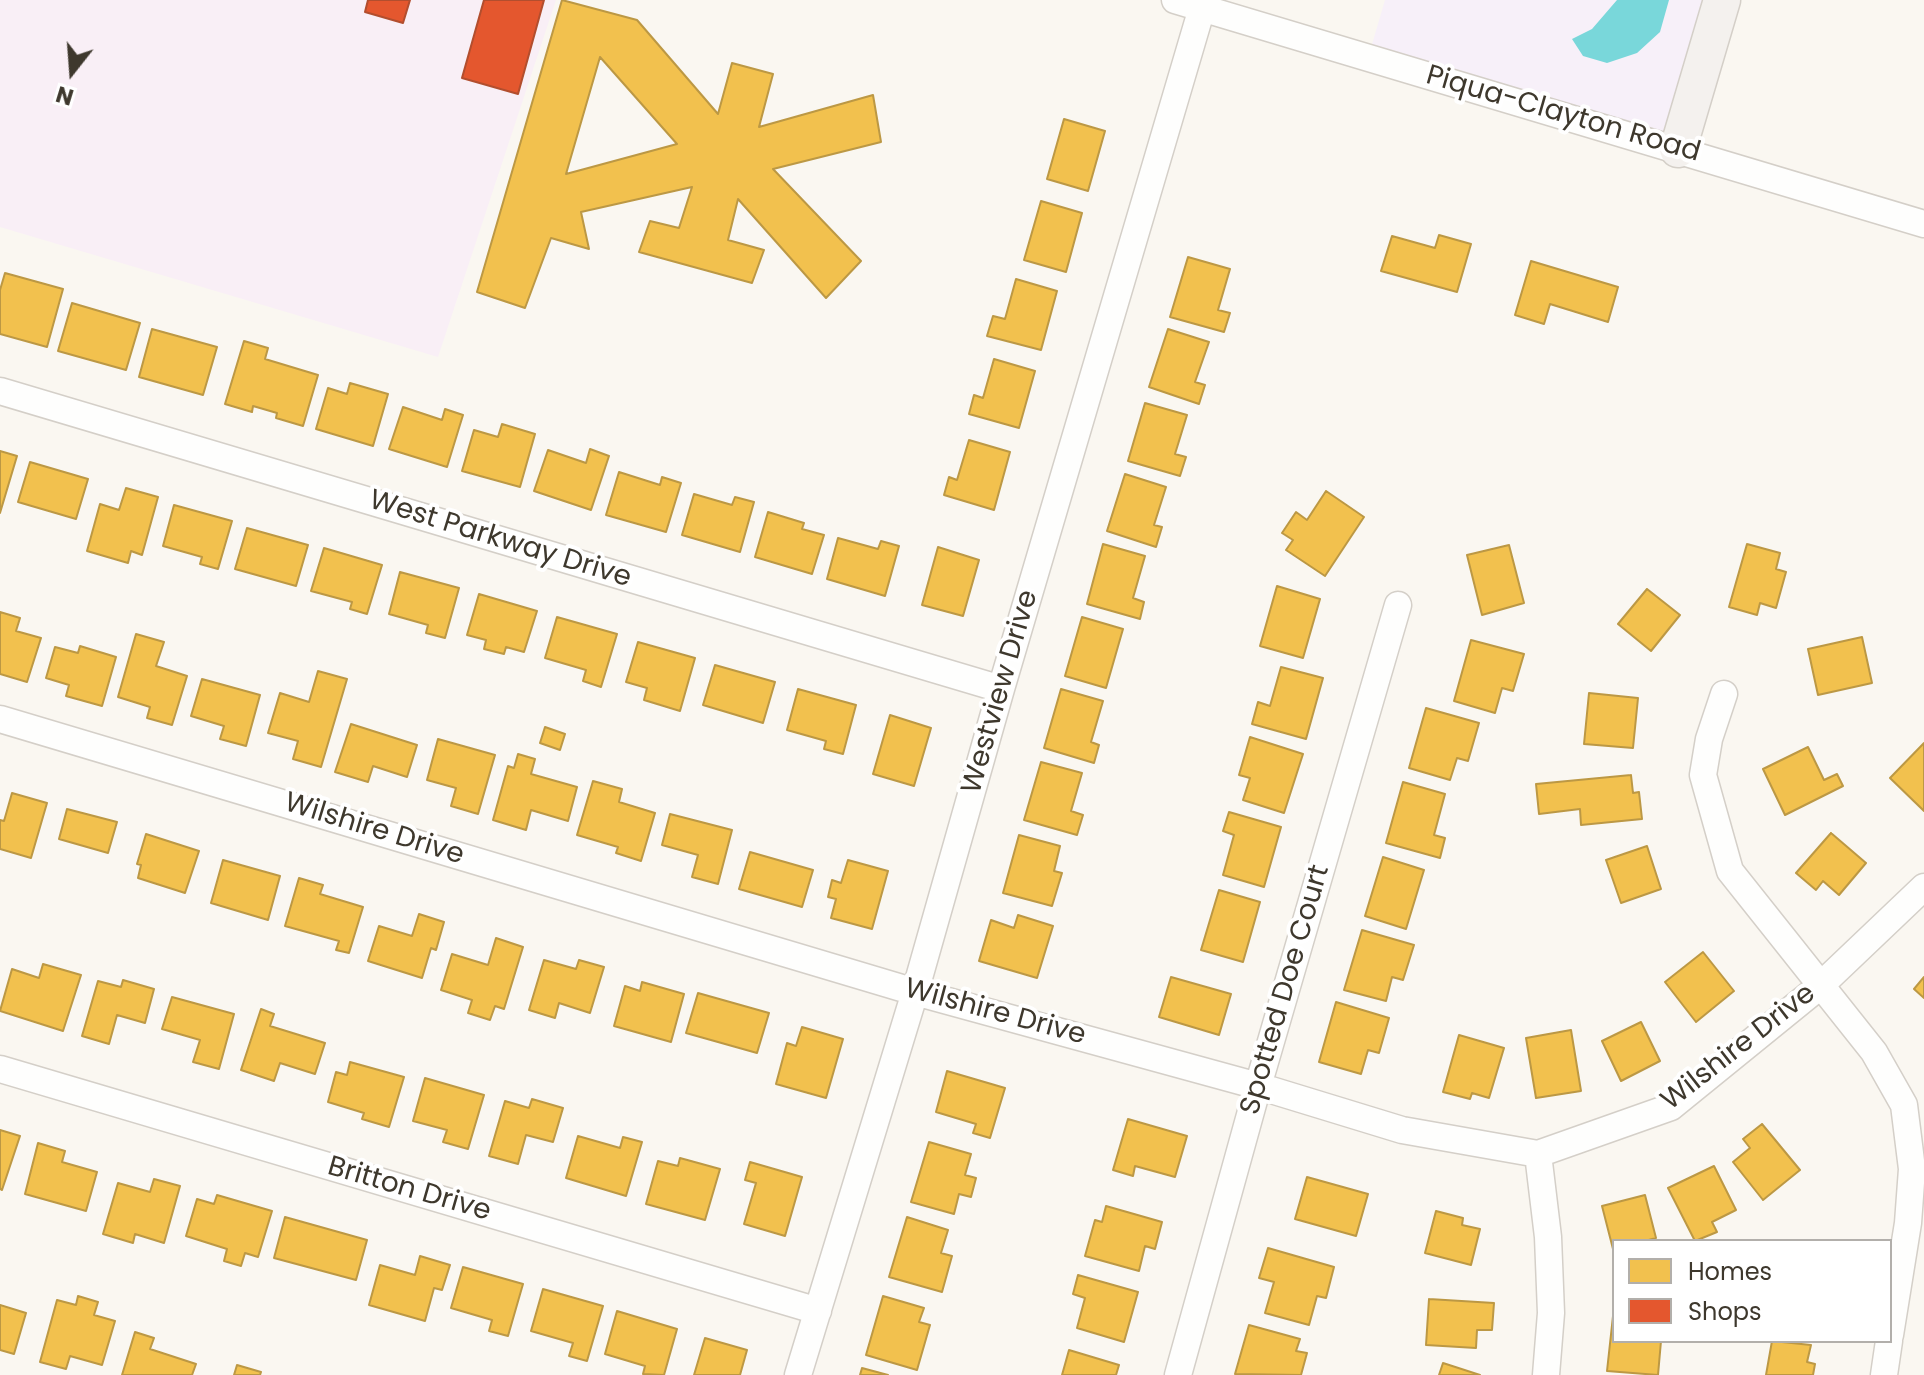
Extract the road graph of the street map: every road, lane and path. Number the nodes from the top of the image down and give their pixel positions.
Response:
1 (1175, 0) edge
2 (1722, 0) edge
3 (1202, 8) junction
4 (1678, 149) junction
5 (1924, 224) edge
6 (0, 391) edge
7 (1398, 605) dead end
8 (1001, 689) junction
9 (1724, 694) dead end
10 (0, 719) edge
11 (1924, 887) edge
12 (1820, 986) junction
13 (915, 992) junction
14 (0, 1069) edge
15 (1258, 1086) junction
16 (1538, 1154) junction
17 (818, 1311) junction
18 (1892, 1323) edge
19 (1889, 1343) edge
20 (798, 1375) edge
21 (1178, 1375) edge
22 (1546, 1375) edge
23 (1884, 1375) edge

1 - 3 street, Piqua-Clayton Road
2 - 4 street
3 - 4 street, Piqua-Clayton Road
3 - 8 street, Westview Drive
4 - 5 street, Piqua-Clayton Road
6 - 8 street, West Parkway Drive
7 - 15 street, Spotted Doe Court
8 - 13 street, Westview Drive
9 - 12 street
10 - 13 street, Wilshire Drive
11 - 12 street, Wilshire Drive
12 - 16 street, Wilshire Drive
12 - 18 street
13 - 15 street, Wilshire Drive
13 - 17 street, Westview Drive
14 - 17 street, Britton Drive
15 - 16 street, Wilshire Drive
15 - 21 street, Spotted Doe Court
16 - 22 street
17 - 20 street, Westview Drive
19 - 23 street

